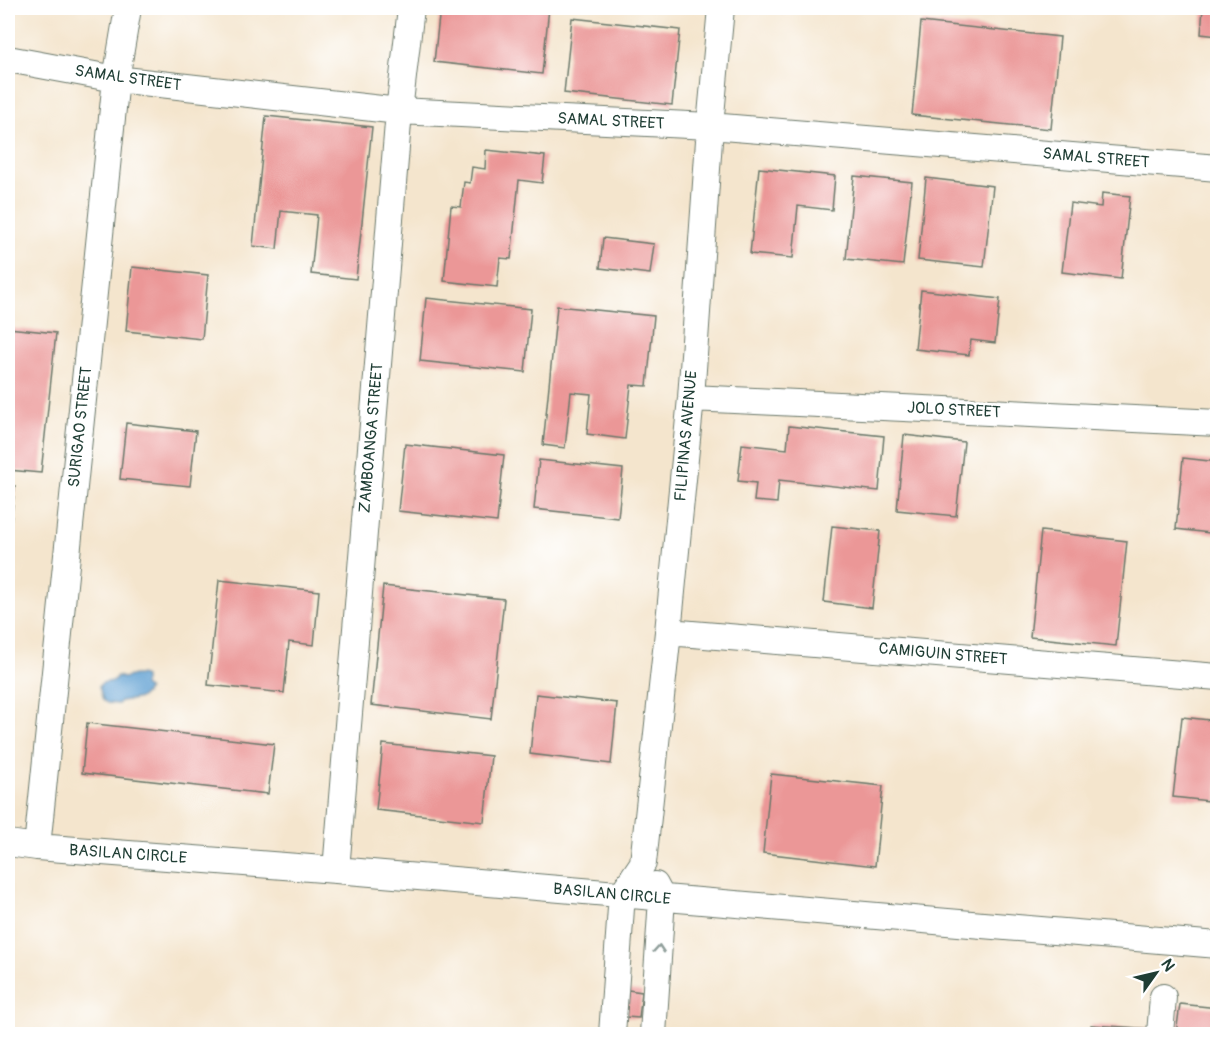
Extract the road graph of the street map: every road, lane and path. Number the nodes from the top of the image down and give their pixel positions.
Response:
1 (128, 8) edge
2 (411, 8) edge
3 (721, 8) edge
4 (8, 59) edge
5 (116, 79) junction
6 (399, 111) junction
7 (710, 126) junction
8 (1218, 168) edge
9 (691, 398) junction
10 (1218, 423) edge
11 (668, 632) junction
12 (1218, 677) edge
13 (8, 843) edge
14 (37, 847) junction
15 (642, 863) junction
16 (336, 870) junction
17 (622, 894) junction
18 (662, 898) junction
19 (1218, 945) edge
20 (1163, 997) dead end
21 (612, 1035) edge
22 (652, 1035) edge
23 (1160, 1035) edge

1 - 5 street, SURIGAO STREET
2 - 6 street, ZAMBOANGA STREET
3 - 7 street, FILIPINAS AVENUE
4 - 5 street, SAMAL STREET
5 - 6 street, SAMAL STREET
5 - 14 street, SURIGAO STREET
6 - 7 street, SAMAL STREET
6 - 16 street, ZAMBOANGA STREET
7 - 8 street, SAMAL STREET
7 - 9 street, FILIPINAS AVENUE
9 - 10 street, JOLO STREET
9 - 11 street, FILIPINAS AVENUE
11 - 12 street, CAMIGUIN STREET
11 - 15 street, FILIPINAS AVENUE
13 - 14 street, BASILAN CIRCLE
14 - 16 street, BASILAN CIRCLE
15 - 17 street, FILIPINAS AVENUE
15 - 18 street
16 - 17 street, BASILAN CIRCLE
17 - 18 street, BASILAN CIRCLE
17 - 21 street, FILIPINAS AVENUE
18 - 19 street, BASILAN CIRCLE
22 -> 18 street
20 - 23 street

